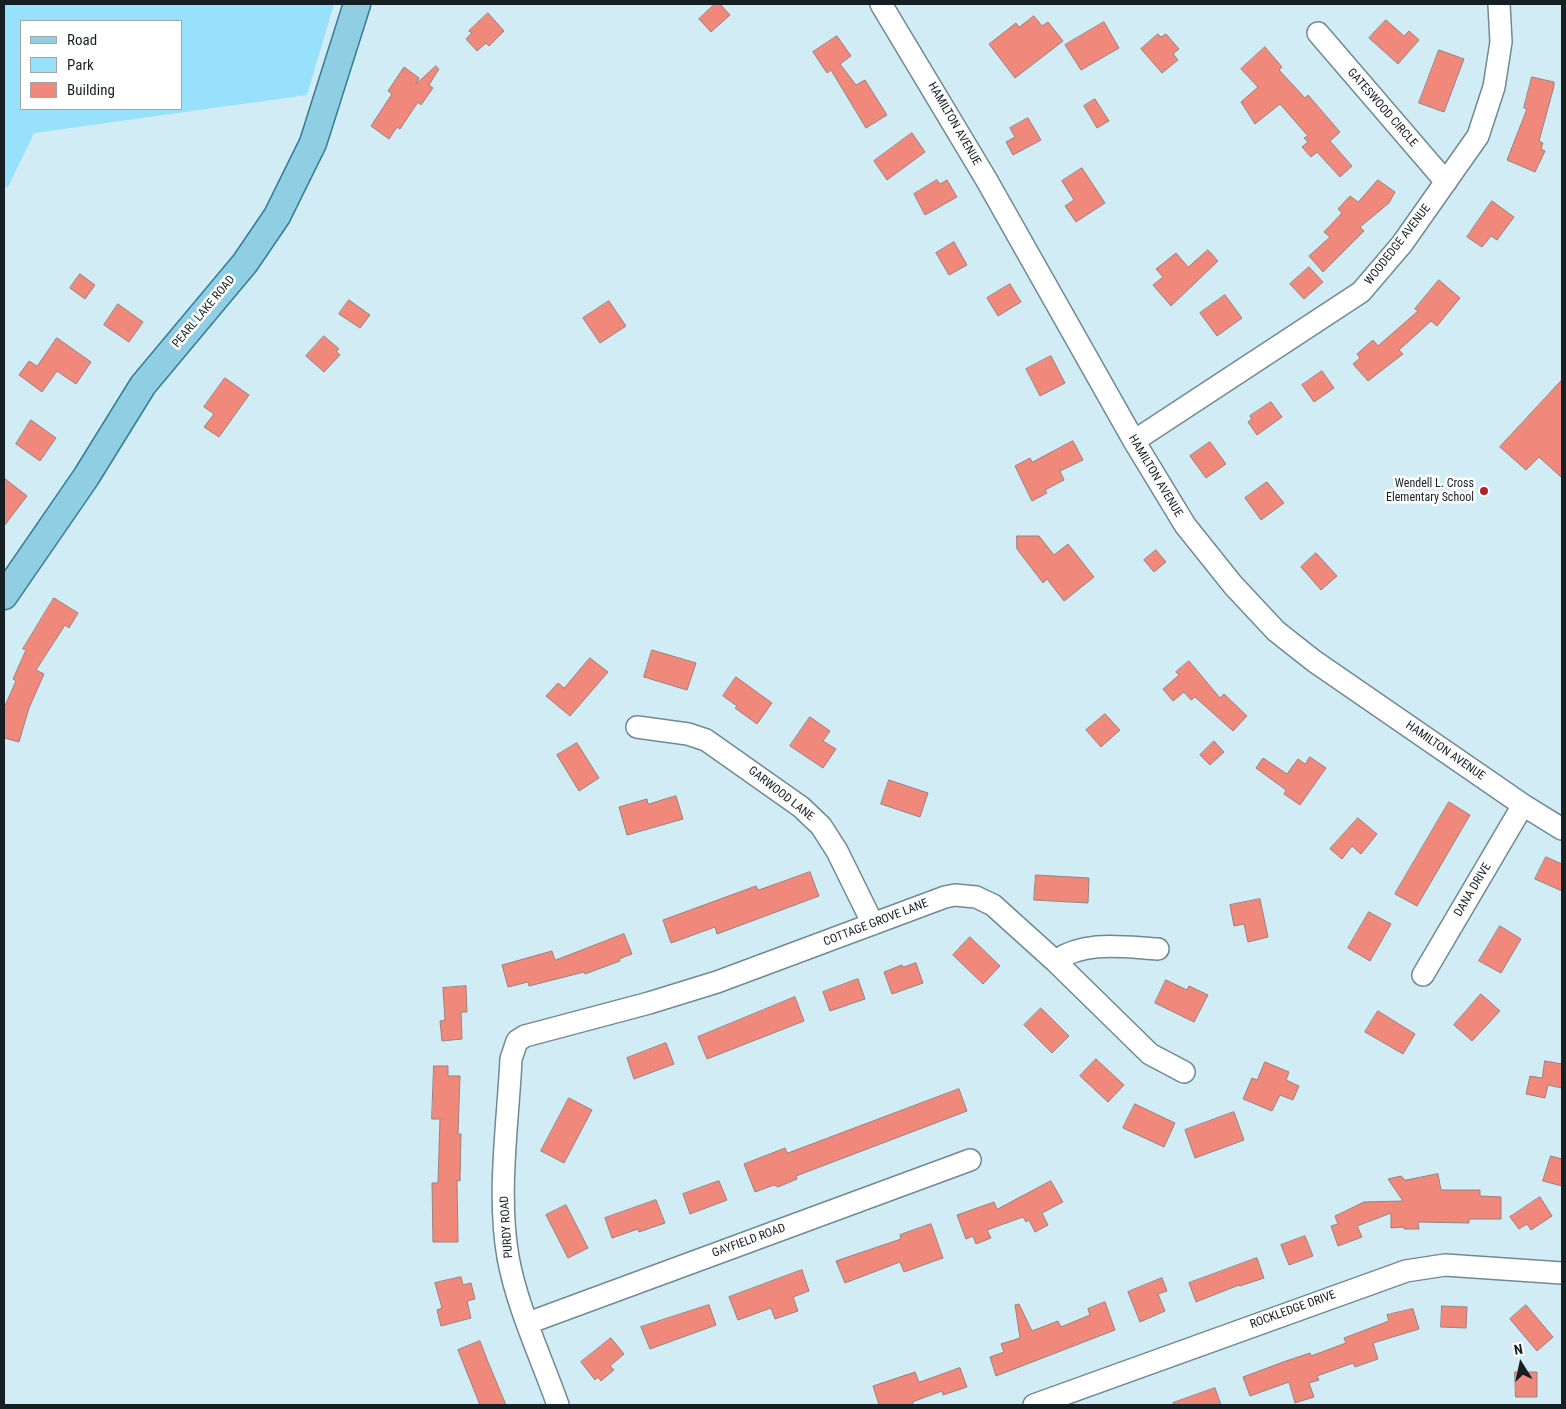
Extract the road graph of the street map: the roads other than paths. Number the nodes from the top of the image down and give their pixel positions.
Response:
1 (357, 4) edge
2 (1499, 4) edge
3 (888, 6) edge
4 (1318, 33) dead end
5 (1446, 182) junction
6 (1134, 441) junction
7 (4, 596) edge
8 (637, 727) dead end
9 (1523, 806) junction
10 (1562, 829) edge
11 (873, 924) junction
12 (1158, 950) dead end
13 (1055, 961) junction
14 (1423, 975) dead end
15 (517, 1041) joint
16 (1184, 1072) dead end
17 (970, 1160) dead end
18 (1562, 1273) edge
19 (528, 1322) junction
20 (558, 1405) edge
21 (1034, 1405) edge

1 - 7 main road, PEARL LAKE ROAD
2 - 5 street, WOODEDGE AVENUE
3 - 6 street, HAMILTON AVENUE
4 - 5 street, GATESWOOD CIRCLE
5 - 6 street, WOODEDGE AVENUE
6 - 9 street, HAMILTON AVENUE
8 - 11 street, GARWOOD LANE
9 - 10 street, HAMILTON AVENUE
9 - 14 street, DANA DRIVE
11 - 13 street, COTTAGE GROVE LANE
11 - 15 street, COTTAGE GROVE LANE
12 - 13 street
13 - 16 street, COTTAGE GROVE LANE
15 - 19 street, PURDY ROAD
17 - 19 street, GAYFIELD ROAD
18 - 21 street, ROCKLEDGE DRIVE
19 - 20 street, PURDY ROAD

